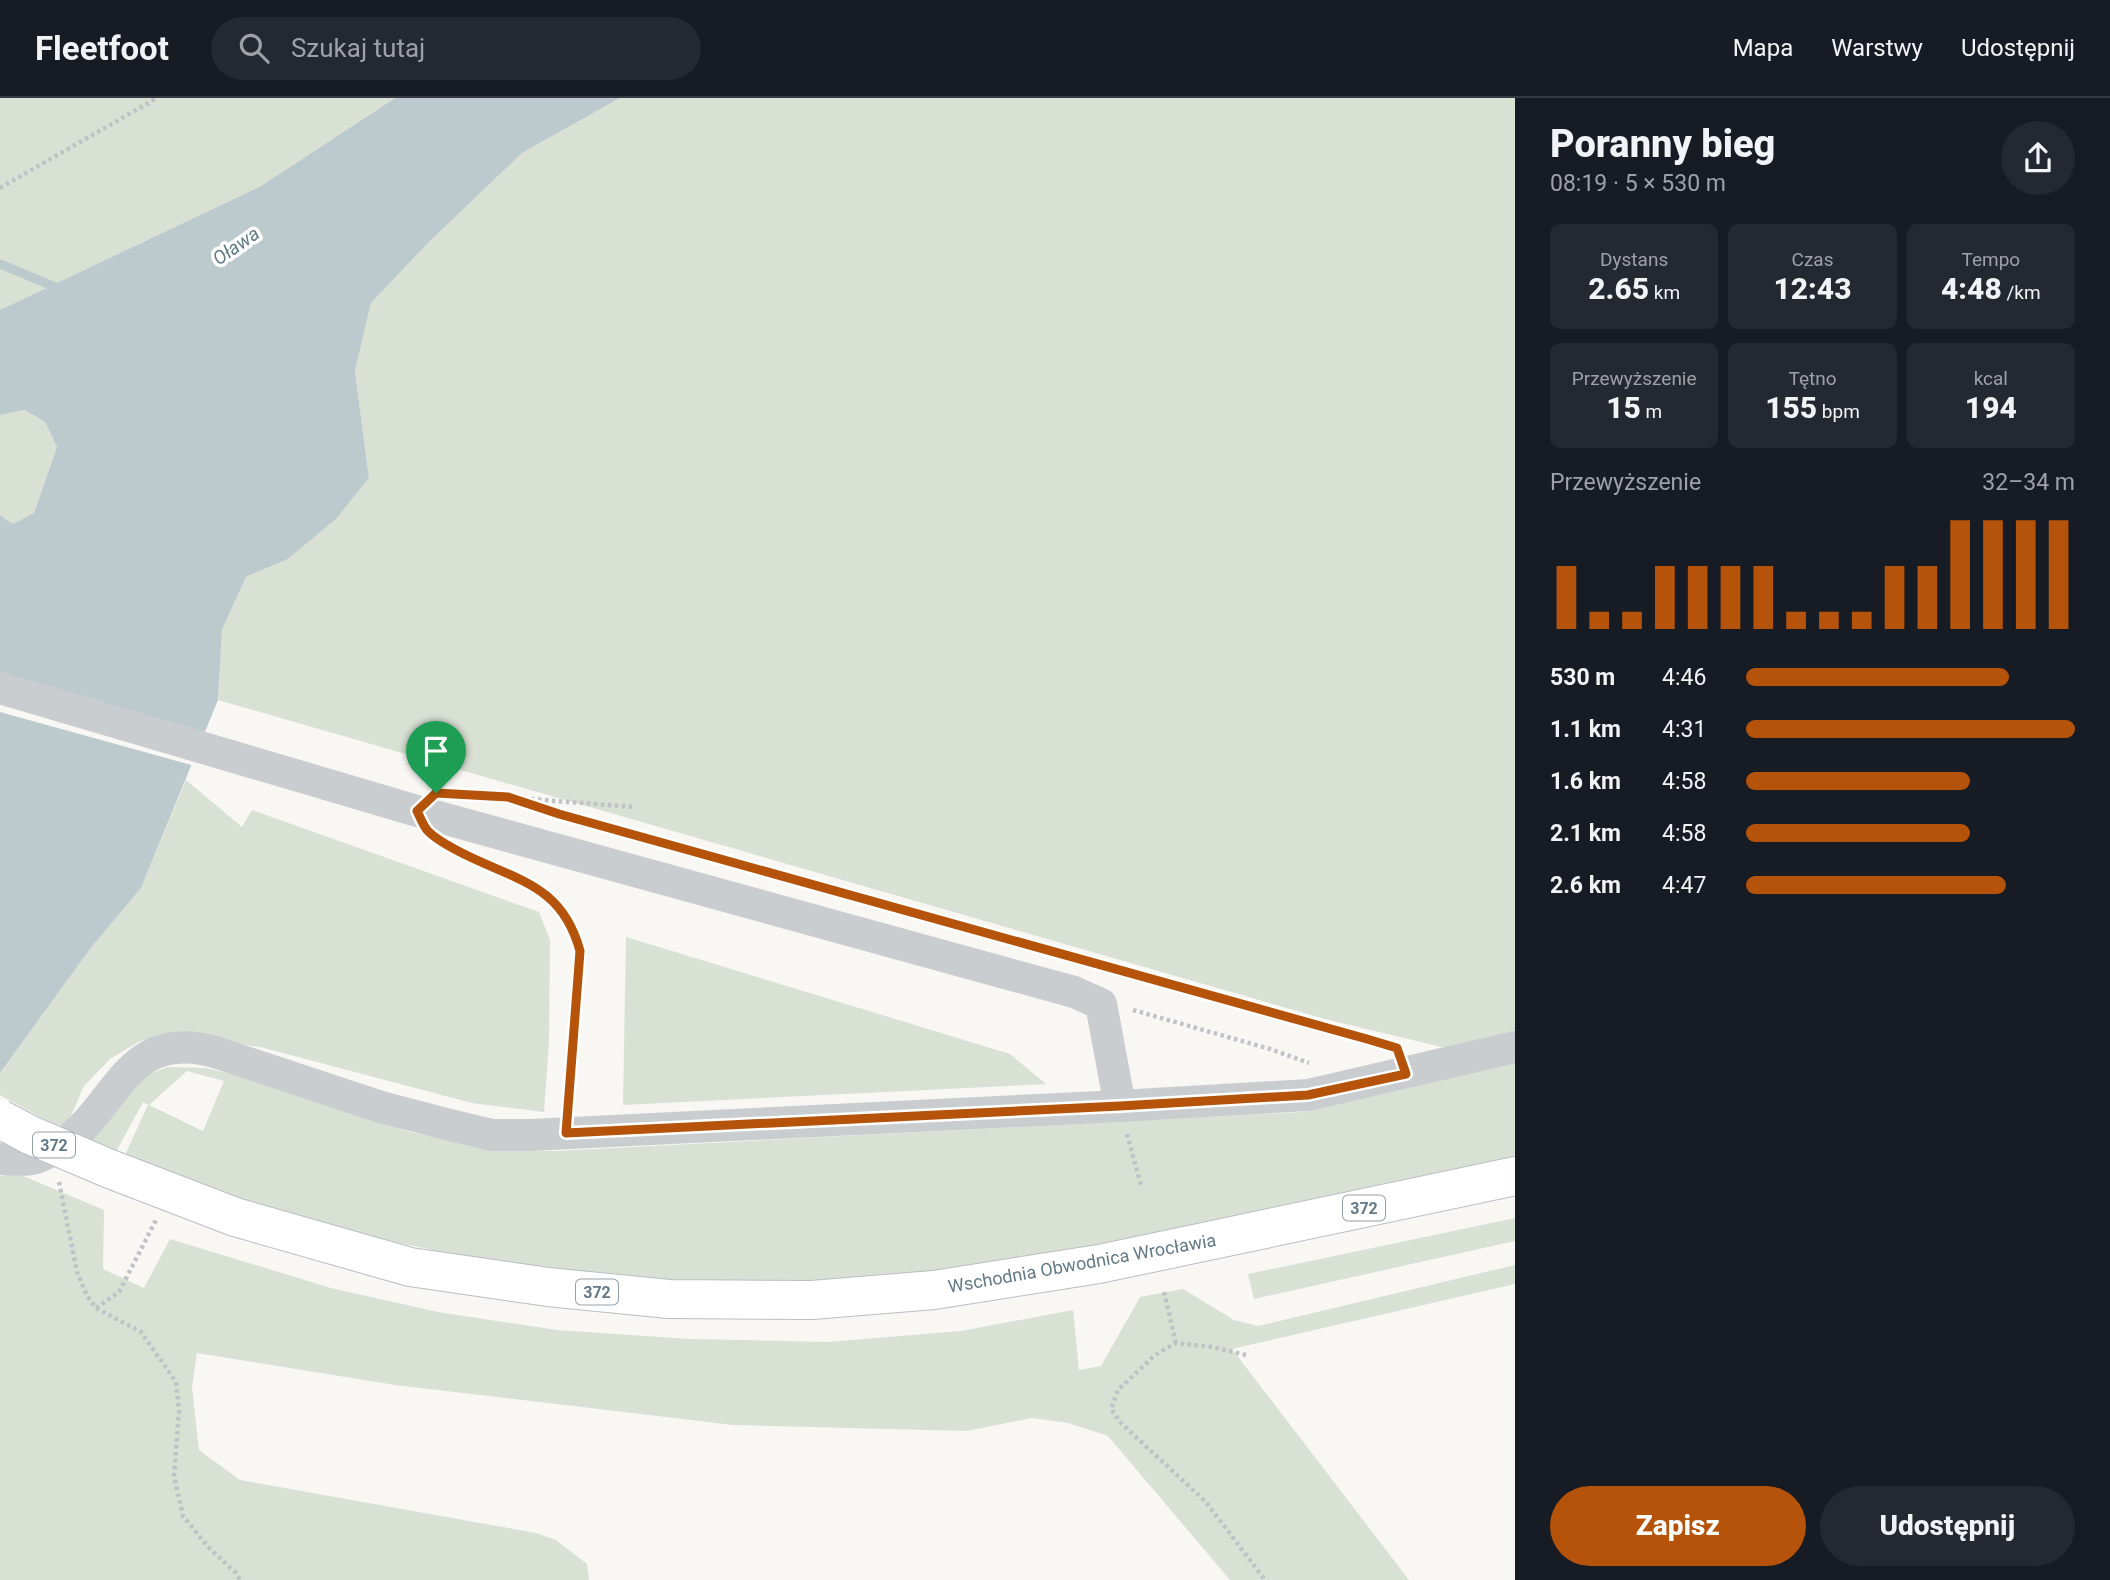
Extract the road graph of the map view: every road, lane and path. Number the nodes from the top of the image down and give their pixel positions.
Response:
1 (157, 98) edge
2 (0, 188) edge
3 (0, 688) edge
4 (472, 795) dead end
5 (508, 797) junction
6 (635, 807) dead end
7 (474, 859) dead end
8 (1101, 1004) junction
9 (1515, 1047) edge
10 (1406, 1074) junction
11 (1352, 1086) junction
12 (1120, 1106) junction
13 (0, 1119) edge
14 (566, 1133) junction
15 (1130, 1146) dead end
16 (53, 1150) junction
17 (0, 1159) edge
18 (1515, 1176) edge
19 (1141, 1185) dead end
20 (157, 1219) dead end
21 (1164, 1292) dead end
22 (96, 1308) junction
23 (1176, 1343) junction
24 (1246, 1355) dead end
25 (240, 1580) edge
26 (1265, 1580) edge

1 - 2 path
3 - 8 street
4 - 5 path
5 - 6 path
5 - 10 path
7 - 14 path
8 - 11 path
8 - 12 street
9 - 10 street
10 - 11 street
11 - 12 street
12 - 14 street
13 - 18 main road, Wschodnia Obwodnica Wrocławia / 372, bridge
14 - 16 street
15 - 19 path
16 - 17 street
16 - 22 path
20 - 22 path
21 - 23 path
22 - 25 path
23 - 24 path
23 - 26 path

